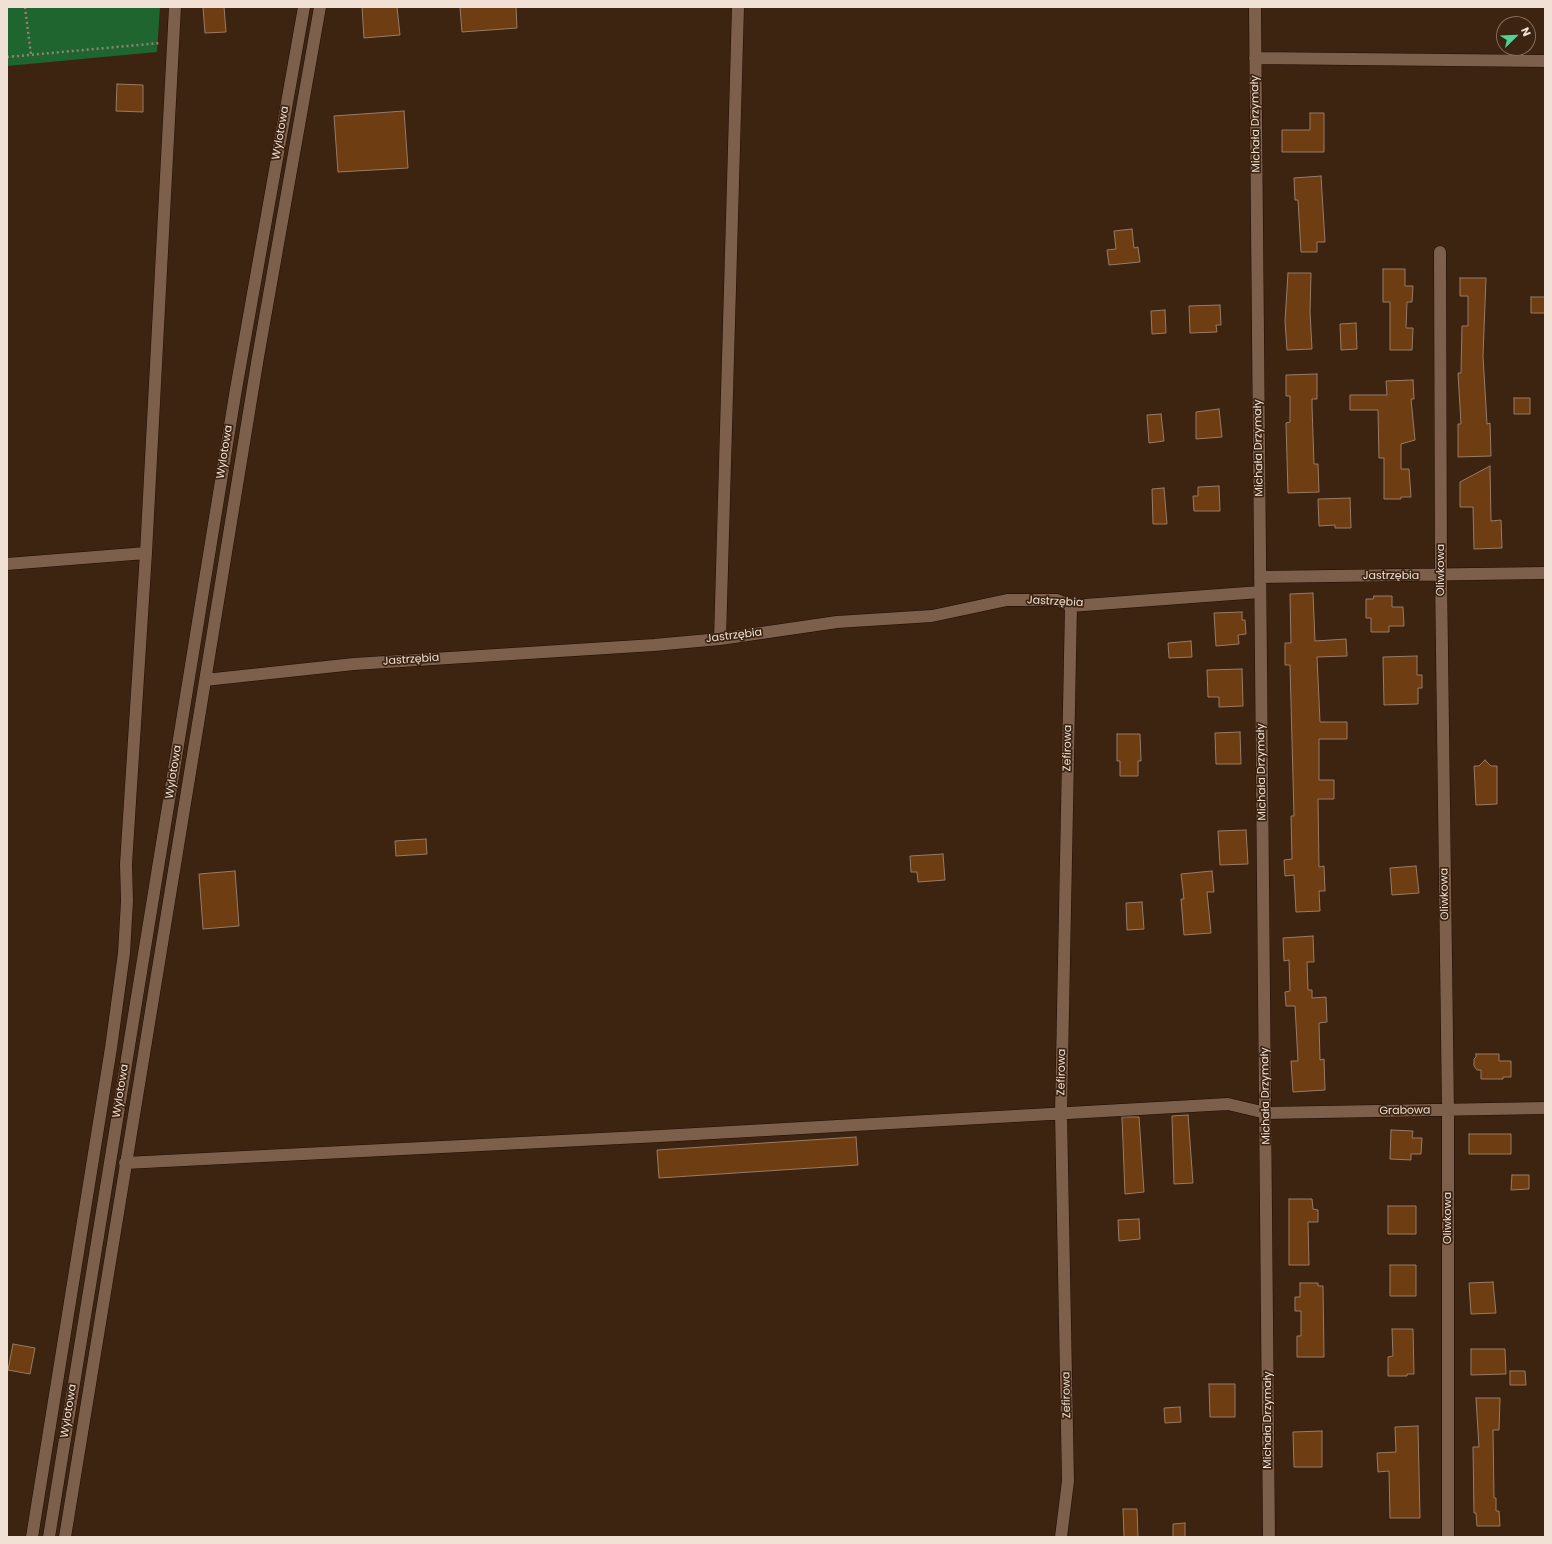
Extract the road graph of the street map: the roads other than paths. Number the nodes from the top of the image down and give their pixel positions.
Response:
1 (175, 7) edge
2 (304, 7) edge
3 (320, 7) edge
4 (738, 7) edge
5 (1255, 7) edge
6 (1255, 58) junction
7 (1545, 61) edge
8 (1440, 252) dead end
9 (146, 553) junction
10 (7, 564) edge
11 (1545, 573) edge
12 (1441, 575) junction
13 (1260, 576) junction
14 (1260, 592) junction
15 (1071, 606) junction
16 (720, 639) junction
17 (205, 680) junction
18 (1545, 1108) edge
19 (1448, 1110) junction
20 (1061, 1113) junction
21 (1266, 1113) junction
22 (125, 1163) junction
23 (32, 1537) edge
24 (49, 1537) edge
25 (65, 1537) edge
26 (1061, 1537) edge
27 (1269, 1537) edge
28 (1448, 1537) edge

1 - 9 street, Wylotowa
2 - 24 street, Wylotowa
3 - 17 street, Wylotowa
4 - 16 street
5 - 6 street, Michała Drzymały
6 - 7 street
6 - 13 street, Michała Drzymały
8 - 12 street, Oliwkowa
9 - 10 street
9 - 23 street, Wylotowa
11 - 12 street, Jastrzębia
12 - 13 street, Jastrzębia
12 - 19 street, Oliwkowa
13 - 14 street, Michała Drzymały
14 - 15 street, Jastrzębia
14 - 21 street, Michała Drzymały
15 - 16 street, Jastrzębia
15 - 20 street, Zefirowa
16 - 17 street, Jastrzębia
17 - 22 street, Wylotowa
18 - 19 street, Grabowa
19 - 21 street, Grabowa
19 - 28 street, Oliwkowa
20 - 21 street, Grabowa
20 - 22 street, Grabowa
20 - 26 street, Zefirowa
21 - 27 street, Michała Drzymały
22 - 25 street, Wylotowa

